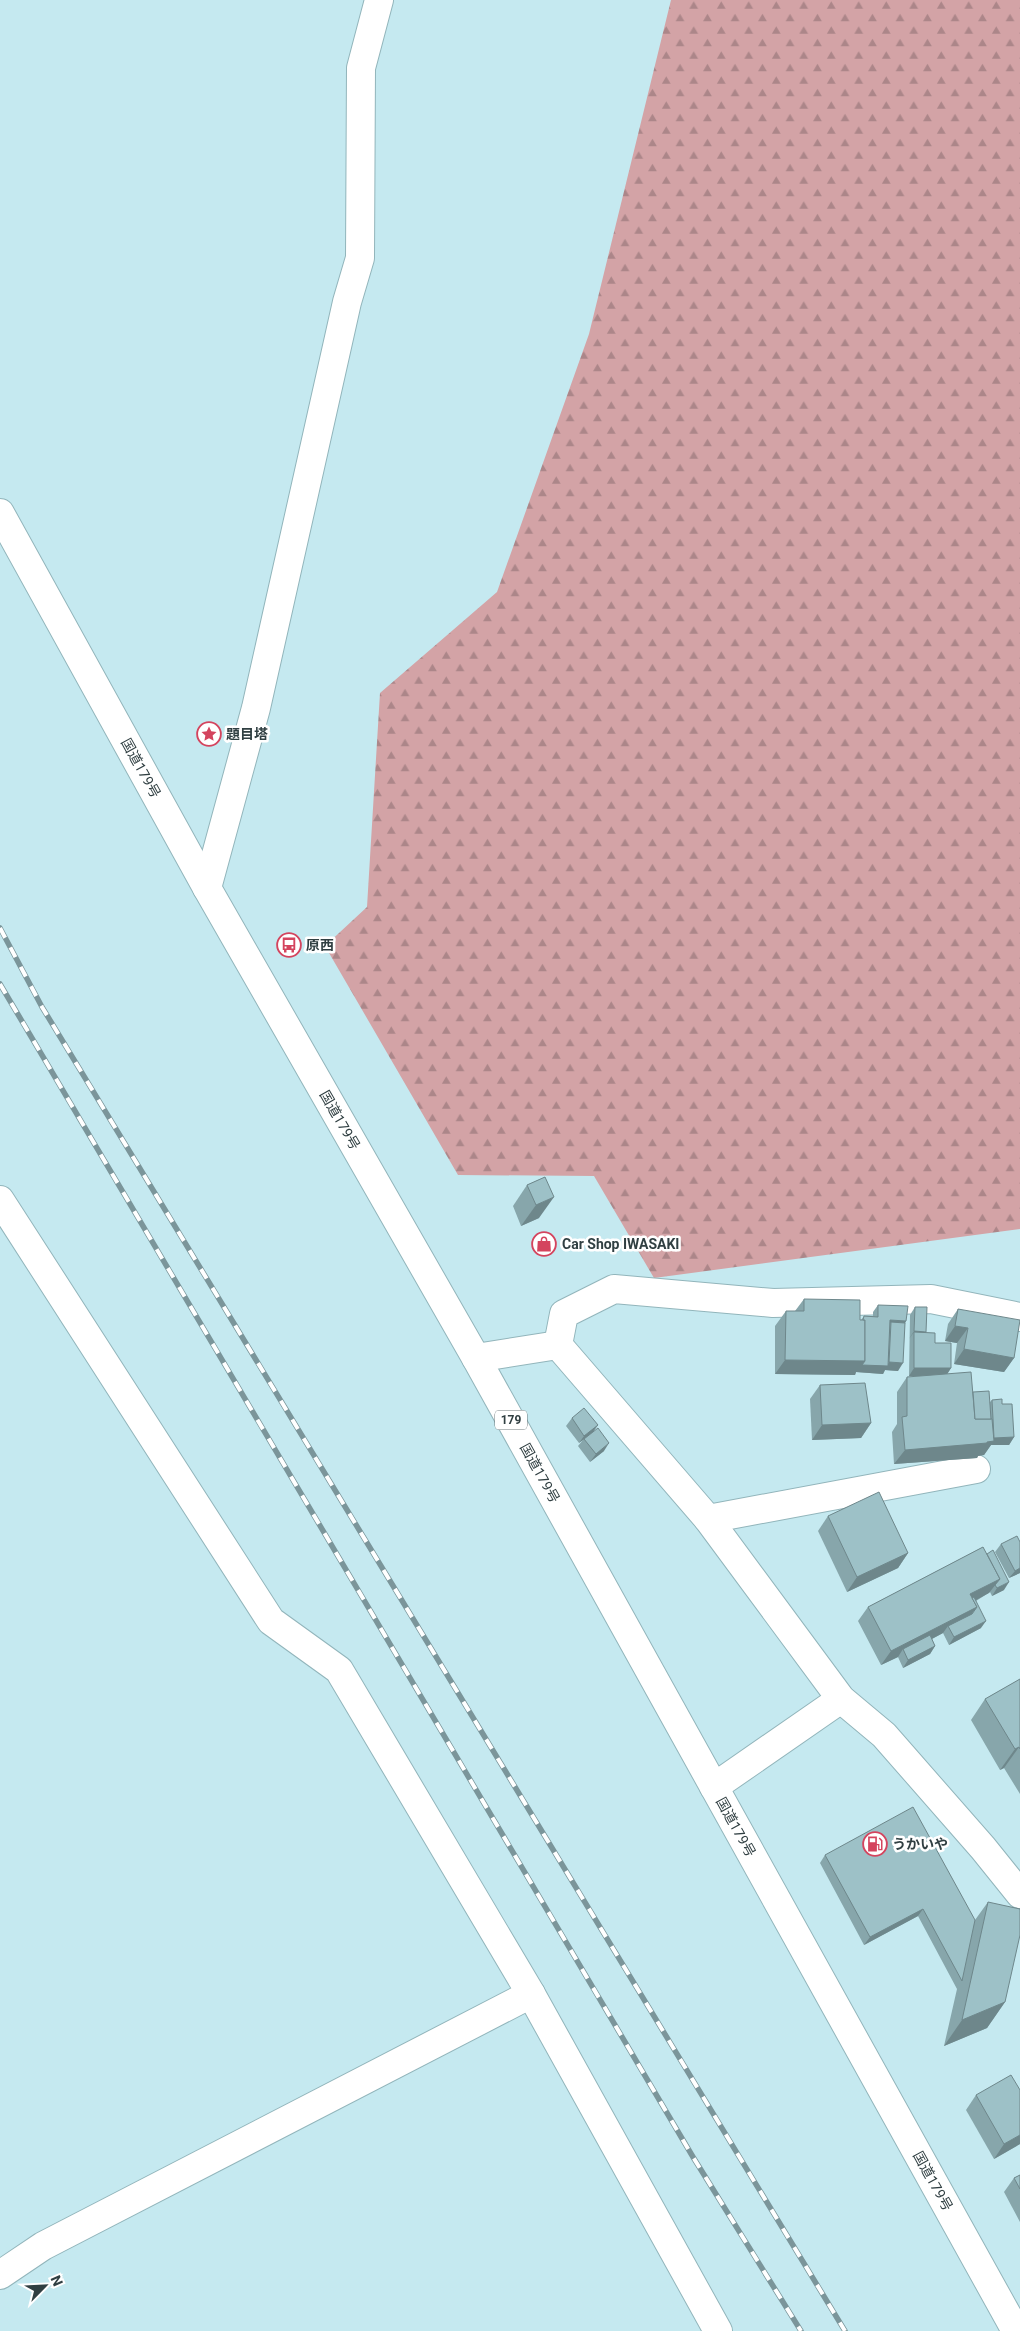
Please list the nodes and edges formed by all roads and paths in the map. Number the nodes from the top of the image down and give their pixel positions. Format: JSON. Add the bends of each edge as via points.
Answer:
{"nodes":[{"id":1,"x":379,"y":0,"type":"edge"},
{"id":2,"x":0,"y":512,"type":"edge"},
{"id":3,"x":208,"y":888,"type":"junction"},
{"id":4,"x":0,"y":1200,"type":"edge"},
{"id":5,"x":1020,"y":1317,"type":"edge"},
{"id":6,"x":558,"y":1345,"type":"junction"},
{"id":7,"x":476,"y":1358,"type":"junction"},
{"id":8,"x":976,"y":1469,"type":"dead end"},
{"id":9,"x":708,"y":1519,"type":"junction"},
{"id":10,"x":841,"y":1699,"type":"junction"},
{"id":11,"x":714,"y":1787,"type":"junction"},
{"id":12,"x":1020,"y":1894,"type":"edge"},
{"id":13,"x":531,"y":1994,"type":"junction"},
{"id":14,"x":0,"y":2275,"type":"edge"},
{"id":15,"x":718,"y":2331,"type":"edge"},
{"id":16,"x":1016,"y":2331,"type":"edge"}],
"edges":[{"from":1,"to":3,"type":"main road","via":[[360,68],[360,258],[346,302],[256,708]]},
{"from":2,"to":3,"type":"main road","name":"国道179号","number":"179"},
{"from":3,"to":7,"type":"main road","name":"国道179号","number":"179"},
{"from":4,"to":13,"type":"main road","via":[[272,1621],[339,1670]]},
{"from":5,"to":6,"type":"main road","via":[[931,1298],[773,1303],[614,1289],[564,1314]]},
{"from":6,"to":7,"type":"main road"},
{"from":6,"to":9,"type":"main road"},
{"from":7,"to":11,"type":"main road","name":"国道179号","number":"179"},
{"from":8,"to":9,"type":"main road"},
{"from":9,"to":10,"type":"main road"},
{"from":10,"to":11,"type":"main road"},
{"from":10,"to":12,"type":"main road","via":[[884,1735]]},
{"from":11,"to":16,"type":"main road","name":"国道179号","number":"179"},
{"from":13,"to":14,"type":"main road","via":[[43,2246]]},
{"from":13,"to":15,"type":"main road"}]}
